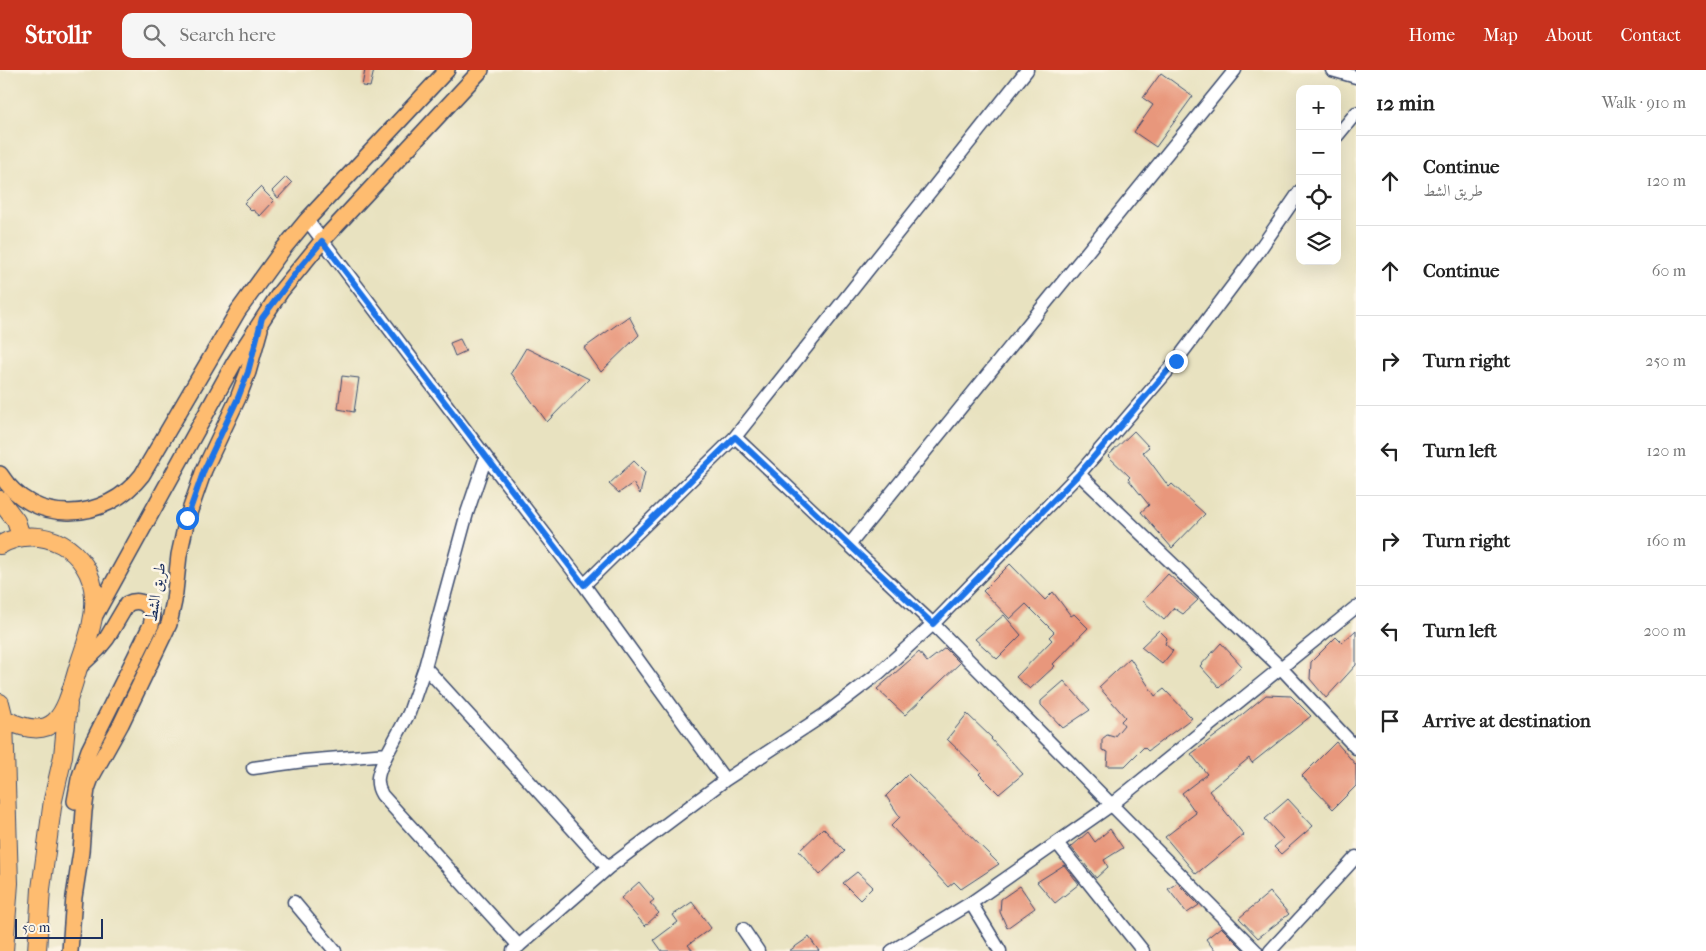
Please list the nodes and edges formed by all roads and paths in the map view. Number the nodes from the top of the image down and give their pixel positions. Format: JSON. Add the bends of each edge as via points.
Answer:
{"nodes":[{"id":1,"x":446,"y":70,"type":"edge"},
{"id":2,"x":481,"y":70,"type":"edge"},
{"id":3,"x":1026,"y":70,"type":"edge"},
{"id":4,"x":1235,"y":70,"type":"edge"},
{"id":5,"x":1332,"y":70,"type":"edge"},
{"id":6,"x":1356,"y":77,"type":"edge"},
{"id":7,"x":1356,"y":113,"type":"edge"},
{"id":8,"x":1341,"y":131,"type":"edge"},
{"id":9,"x":1296,"y":197,"type":"edge"},
{"id":10,"x":307,"y":220,"type":"junction"},
{"id":11,"x":322,"y":241,"type":"junction"},
{"id":12,"x":262,"y":318,"type":"junction"},
{"id":13,"x":735,"y":437,"type":"junction"},
{"id":14,"x":486,"y":458,"type":"junction"},
{"id":15,"x":0,"y":474,"type":"edge"},
{"id":16,"x":1079,"y":474,"type":"junction"},
{"id":17,"x":0,"y":500,"type":"edge"},
{"id":18,"x":21,"y":536,"type":"junction"},
{"id":19,"x":850,"y":544,"type":"junction"},
{"id":20,"x":0,"y":545,"type":"edge"},
{"id":21,"x":584,"y":585,"type":"junction"},
{"id":22,"x":1356,"y":607,"type":"edge"},
{"id":23,"x":92,"y":620,"type":"junction"},
{"id":24,"x":933,"y":624,"type":"junction"},
{"id":25,"x":78,"y":667,"type":"junction"},
{"id":26,"x":425,"y":667,"type":"junction"},
{"id":27,"x":1281,"y":668,"type":"junction"},
{"id":28,"x":68,"y":703,"type":"junction"},
{"id":29,"x":1,"y":714,"type":"edge"},
{"id":30,"x":1356,"y":748,"type":"edge"},
{"id":31,"x":387,"y":754,"type":"junction"},
{"id":32,"x":254,"y":768,"type":"dead end"},
{"id":33,"x":725,"y":780,"type":"junction"},
{"id":34,"x":3,"y":792,"type":"edge"},
{"id":35,"x":1111,"y":805,"type":"junction"},
{"id":36,"x":1057,"y":843,"type":"junction"},
{"id":37,"x":1356,"y":857,"type":"edge"},
{"id":38,"x":608,"y":868,"type":"junction"},
{"id":39,"x":74,"y":897,"type":"junction"},
{"id":40,"x":294,"y":902,"type":"dead end"},
{"id":41,"x":971,"y":903,"type":"junction"},
{"id":42,"x":743,"y":929,"type":"dead end"},
{"id":43,"x":516,"y":948,"type":"edge"},
{"id":44,"x":4,"y":951,"type":"edge"},
{"id":45,"x":36,"y":951,"type":"edge"},
{"id":46,"x":70,"y":951,"type":"edge"},
{"id":47,"x":335,"y":951,"type":"edge"},
{"id":48,"x":758,"y":951,"type":"edge"},
{"id":49,"x":892,"y":951,"type":"edge"},
{"id":50,"x":1000,"y":951,"type":"edge"},
{"id":51,"x":1143,"y":951,"type":"edge"},
{"id":52,"x":1256,"y":951,"type":"edge"},
{"id":53,"x":1270,"y":951,"type":"edge"}],
"edges":[{"from":1,"to":10,"type":"main road"},
{"from":2,"to":11,"type":"main road"},
{"from":3,"to":13,"type":"street"},
{"from":4,"to":19,"type":"street"},
{"from":5,"to":6,"type":"street"},
{"from":7,"to":8,"type":"street"},
{"from":9,"to":16,"type":"street","via":[[1176,361]]},
{"from":10,"to":11,"type":"street"},
{"from":10,"to":15,"type":"main road","via":[[238,311],[133,486],[93,509],[60,512],[30,502],[12,489]]},
{"from":11,"to":12,"type":"main road"},
{"from":11,"to":14,"type":"street"},
{"from":12,"to":23,"type":"main road"},
{"from":12,"to":39,"type":"main road","name":"طريق الشط","via":[[248,372],[204,470],[187,518],[169,624],[87,789]]},
{"from":13,"to":19,"type":"street"},
{"from":13,"to":21,"type":"street"},
{"from":14,"to":21,"type":"street"},
{"from":14,"to":26,"type":"street","via":[[467,513]]},
{"from":16,"to":24,"type":"street"},
{"from":16,"to":27,"type":"street"},
{"from":17,"to":18,"type":"highway","via":[[16,521]]},
{"from":18,"to":20,"type":"highway"},
{"from":18,"to":23,"type":"highway","via":[[38,535],[57,542],[76,555],[93,585]]},
{"from":19,"to":24,"type":"street"},
{"from":21,"to":33,"type":"street"},
{"from":22,"to":27,"type":"street"},
{"from":23,"to":25,"type":"highway"},
{"from":24,"to":33,"type":"street","via":[[879,673],[824,715]]},
{"from":24,"to":35,"type":"street"},
{"from":25,"to":28,"type":"highway"},
{"from":25,"to":39,"type":"main road","name":"طريق الشط","via":[[107,638],[127,604],[140,602],[148,606],[153,615],[152,625],[89,750],[79,779],[72,844]]},
{"from":26,"to":31,"type":"street","via":[[408,713]]},
{"from":26,"to":38,"type":"street"},
{"from":27,"to":30,"type":"street"},
{"from":27,"to":35,"type":"street"},
{"from":28,"to":29,"type":"highway","via":[[59,718],[44,727],[27,729]]},
{"from":28,"to":45,"type":"highway","via":[[63,756],[43,872]]},
{"from":29,"to":34,"type":"highway"},
{"from":31,"to":32,"type":"street"},
{"from":31,"to":43,"type":"street","via":[[377,778],[382,795]]},
{"from":33,"to":38,"type":"street"},
{"from":34,"to":44,"type":"highway","via":[[9,883]]},
{"from":35,"to":36,"type":"street"},
{"from":35,"to":52,"type":"street"},
{"from":36,"to":41,"type":"street"},
{"from":36,"to":51,"type":"street"},
{"from":37,"to":53,"type":"street"},
{"from":38,"to":43,"type":"street"},
{"from":39,"to":46,"type":"main road","name":"طريق الشط"},
{"from":40,"to":47,"type":"street"},
{"from":41,"to":49,"type":"street"},
{"from":41,"to":50,"type":"street"},
{"from":42,"to":48,"type":"street"}]}
